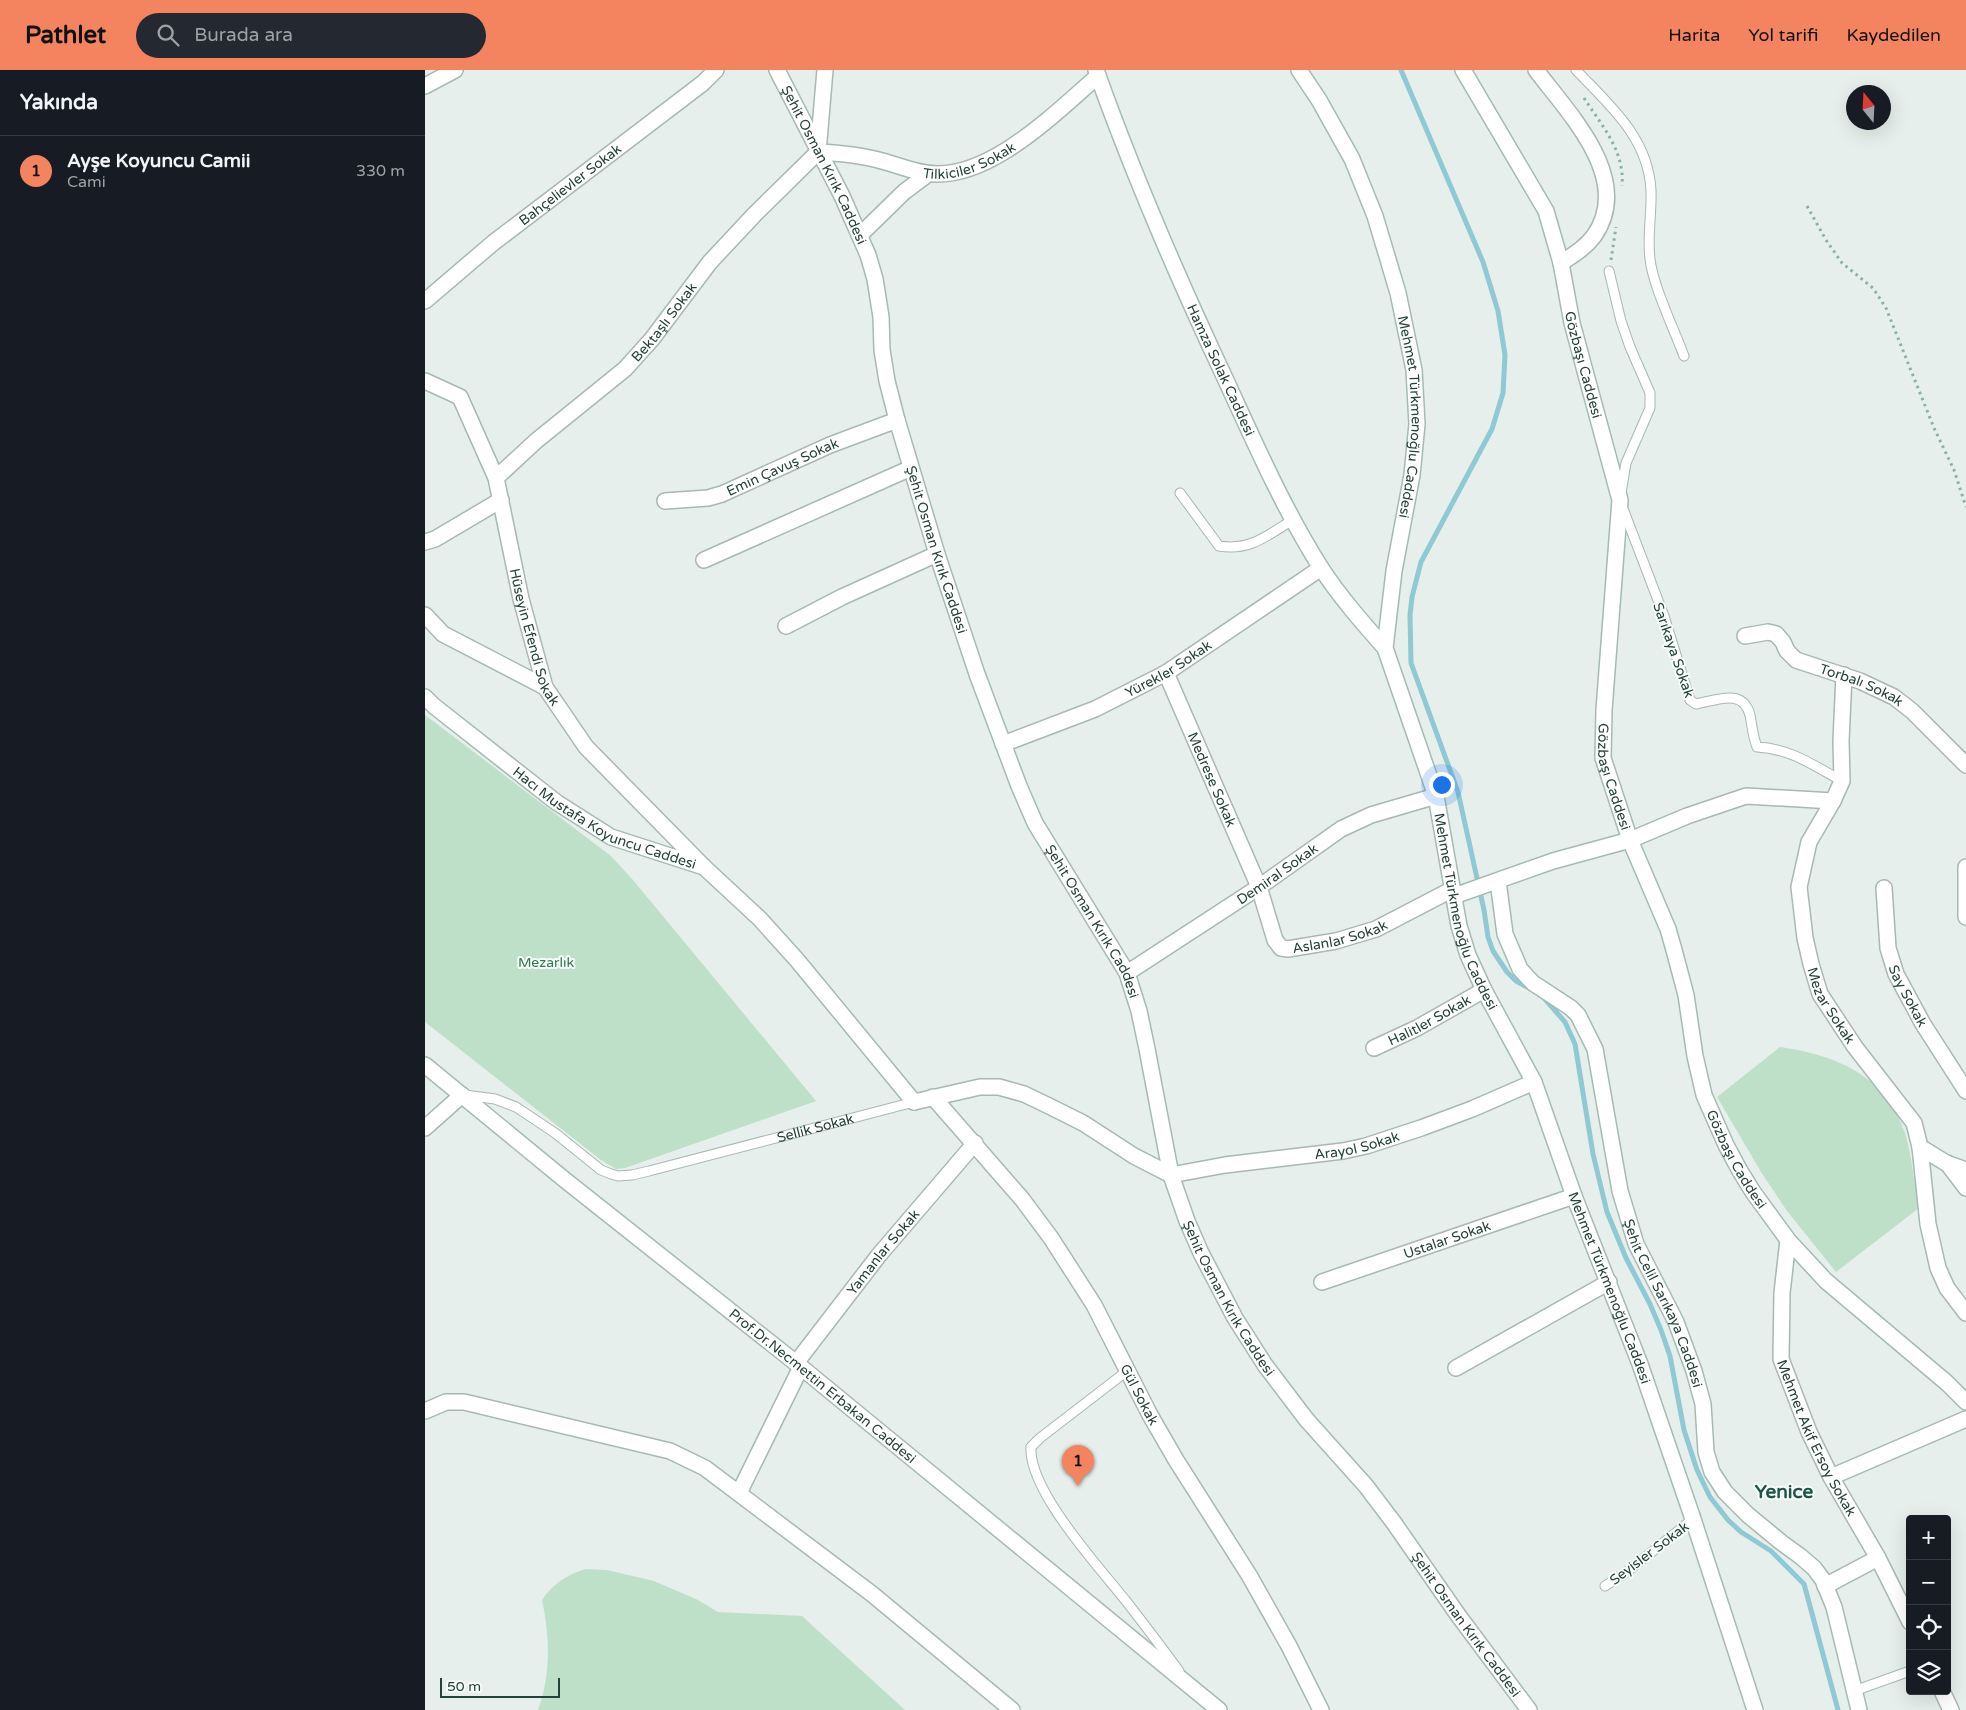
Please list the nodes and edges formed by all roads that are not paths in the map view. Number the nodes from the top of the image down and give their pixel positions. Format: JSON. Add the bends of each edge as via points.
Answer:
{"nodes":[{"id":1,"x":455,"y":70,"type":"edge"},
{"id":2,"x":716,"y":70,"type":"edge"},
{"id":3,"x":777,"y":70,"type":"edge"},
{"id":4,"x":825,"y":70,"type":"edge"},
{"id":5,"x":1299,"y":70,"type":"edge"},
{"id":6,"x":1463,"y":70,"type":"edge"},
{"id":7,"x":1536,"y":70,"type":"edge"},
{"id":8,"x":1576,"y":70,"type":"edge"},
{"id":9,"x":1097,"y":73,"type":"edge"},
{"id":10,"x":425,"y":86,"type":"edge"},
{"id":11,"x":818,"y":152,"type":"junction"},
{"id":12,"x":928,"y":174,"type":"junction"},
{"id":13,"x":861,"y":234,"type":"junction"},
{"id":14,"x":1561,"y":263,"type":"junction"},
{"id":15,"x":1609,"y":271,"type":"dead end"},
{"id":16,"x":425,"y":301,"type":"edge"},
{"id":17,"x":1684,"y":356,"type":"dead end"},
{"id":18,"x":425,"y":381,"type":"edge"},
{"id":19,"x":897,"y":420,"type":"junction"},
{"id":20,"x":911,"y":468,"type":"junction"},
{"id":21,"x":496,"y":478,"type":"junction"},
{"id":22,"x":1180,"y":493,"type":"dead end"},
{"id":23,"x":501,"y":500,"type":"junction"},
{"id":24,"x":665,"y":500,"type":"dead end"},
{"id":25,"x":1620,"y":500,"type":"junction"},
{"id":26,"x":1294,"y":519,"type":"junction"},
{"id":27,"x":425,"y":542,"type":"edge"},
{"id":28,"x":937,"y":554,"type":"junction"},
{"id":29,"x":704,"y":560,"type":"dead end"},
{"id":30,"x":1321,"y":568,"type":"junction"},
{"id":31,"x":425,"y":615,"type":"edge"},
{"id":32,"x":786,"y":626,"type":"dead end"},
{"id":33,"x":1745,"y":636,"type":"dead end"},
{"id":34,"x":1385,"y":648,"type":"junction"},
{"id":35,"x":1166,"y":673,"type":"junction"},
{"id":36,"x":1844,"y":675,"type":"junction"},
{"id":37,"x":545,"y":687,"type":"junction"},
{"id":38,"x":425,"y":697,"type":"edge"},
{"id":39,"x":1003,"y":744,"type":"junction"},
{"id":40,"x":1966,"y":765,"type":"edge"},
{"id":41,"x":1841,"y":781,"type":"junction"},
{"id":42,"x":1436,"y":796,"type":"junction"},
{"id":43,"x":1833,"y":801,"type":"junction"},
{"id":44,"x":1631,"y":840,"type":"junction"},
{"id":45,"x":704,"y":867,"type":"junction"},
{"id":46,"x":1966,"y":867,"type":"edge"},
{"id":47,"x":1494,"y":883,"type":"junction"},
{"id":48,"x":1259,"y":887,"type":"junction"},
{"id":49,"x":1884,"y":888,"type":"dead end"},
{"id":50,"x":1459,"y":892,"type":"junction"},
{"id":51,"x":1966,"y":917,"type":"edge"},
{"id":52,"x":1127,"y":973,"type":"junction"},
{"id":53,"x":1484,"y":990,"type":"junction"},
{"id":54,"x":1374,"y":1048,"type":"dead end"},
{"id":55,"x":425,"y":1065,"type":"edge"},
{"id":56,"x":1534,"y":1082,"type":"junction"},
{"id":57,"x":1966,"y":1091,"type":"edge"},
{"id":58,"x":462,"y":1095,"type":"junction"},
{"id":59,"x":933,"y":1097,"type":"junction"},
{"id":60,"x":914,"y":1102,"type":"junction"},
{"id":61,"x":425,"y":1128,"type":"edge"},
{"id":62,"x":975,"y":1143,"type":"junction"},
{"id":63,"x":1919,"y":1147,"type":"junction"},
{"id":64,"x":1947,"y":1163,"type":"junction"},
{"id":65,"x":1966,"y":1170,"type":"edge"},
{"id":66,"x":1171,"y":1175,"type":"junction"},
{"id":67,"x":1966,"y":1188,"type":"edge"},
{"id":68,"x":1574,"y":1196,"type":"junction"},
{"id":69,"x":1789,"y":1240,"type":"junction"},
{"id":70,"x":1322,"y":1282,"type":"dead end"},
{"id":71,"x":1609,"y":1282,"type":"junction"},
{"id":72,"x":1966,"y":1313,"type":"edge"},
{"id":73,"x":799,"y":1365,"type":"junction"},
{"id":74,"x":1456,"y":1368,"type":"dead end"},
{"id":75,"x":1127,"y":1371,"type":"junction"},
{"id":76,"x":1966,"y":1402,"type":"edge"},
{"id":77,"x":425,"y":1411,"type":"edge"},
{"id":78,"x":1966,"y":1419,"type":"edge"},
{"id":79,"x":1831,"y":1477,"type":"junction"},
{"id":80,"x":739,"y":1493,"type":"junction"},
{"id":81,"x":1693,"y":1519,"type":"junction"},
{"id":82,"x":1878,"y":1558,"type":"junction"},
{"id":83,"x":1605,"y":1586,"type":"dead end"},
{"id":84,"x":1825,"y":1586,"type":"junction"},
{"id":85,"x":1906,"y":1614,"type":"edge"},
{"id":86,"x":1906,"y":1672,"type":"edge"},
{"id":87,"x":1194,"y":1690,"type":"junction"},
{"id":88,"x":1854,"y":1691,"type":"junction"},
{"id":89,"x":1944,"y":1695,"type":"edge"},
{"id":90,"x":1012,"y":1710,"type":"edge"},
{"id":91,"x":1219,"y":1710,"type":"edge"},
{"id":92,"x":1321,"y":1710,"type":"edge"},
{"id":93,"x":1529,"y":1710,"type":"edge"},
{"id":94,"x":1755,"y":1710,"type":"edge"},
{"id":95,"x":1859,"y":1710,"type":"edge"},
{"id":96,"x":1951,"y":1710,"type":"edge"}],
"edges":[{"from":1,"to":10,"type":"street"},
{"from":2,"to":16,"type":"street","name":"Bahçelievler Sokak","via":[[493,243]]},
{"from":3,"to":11,"type":"street","name":"Şehit Osman Kırık Caddesi"},
{"from":4,"to":11,"type":"street"},
{"from":5,"to":34,"type":"street","name":"Mehmet Türkmenoğlu Caddesi","via":[[1352,159],[1375,216],[1398,293],[1414,370],[1417,424]]},
{"from":6,"to":14,"type":"street","name":"Gözbaşı Caddesi","via":[[1546,211]]},
{"from":7,"to":14,"type":"street","via":[[1594,151],[1606,184],[1606,204],[1594,236]]},
{"from":8,"to":17,"type":"lane","via":[[1617,111],[1643,157],[1651,191],[1650,260]]},
{"from":9,"to":12,"type":"street","name":"Tilkiciler Sokak","via":[[1025,137],[998,154],[960,172]]},
{"from":9,"to":26,"type":"street","name":"Hamza Solak Caddesi","via":[[1137,179],[1205,336]]},
{"from":11,"to":12,"type":"street","name":"Tilkiciler Sokak","via":[[859,155]]},
{"from":11,"to":13,"type":"street","name":"Şehit Osman Kırık Caddesi"},
{"from":11,"to":21,"type":"street","name":"Bektaşlı Sokak","via":[[711,262],[625,369],[549,429]]},
{"from":12,"to":13,"type":"street","via":[[904,192]]},
{"from":13,"to":19,"type":"street","name":"Şehit Osman Kırık Caddesi","via":[[875,279],[887,381]]},
{"from":14,"to":25,"type":"street","name":"Gözbaşı Caddesi","via":[[1572,323]]},
{"from":15,"to":25,"type":"lane","via":[[1621,321],[1650,393],[1650,408],[1626,463]]},
{"from":18,"to":21,"type":"street","name":"Hüseyin Efendi Sokak","via":[[460,397]]},
{"from":19,"to":20,"type":"street","name":"Şehit Osman Kırık Caddesi"},
{"from":19,"to":24,"type":"street","name":"Emin Çavuş Sokak","via":[[830,445],[722,494],[708,498]]},
{"from":20,"to":28,"type":"street","name":"Şehit Osman Kırık Caddesi"},
{"from":20,"to":29,"type":"street"},
{"from":21,"to":23,"type":"street","name":"Hüseyin Efendi Sokak"},
{"from":22,"to":26,"type":"lane","via":[[1219,546],[1249,546]]},
{"from":23,"to":27,"type":"street"},
{"from":23,"to":37,"type":"street","name":"Hüseyin Efendi Sokak","via":[[521,599]]},
{"from":25,"to":41,"type":"lane","name":"Sarıkaya Sokak","via":[[1664,616],[1691,700],[1697,704],[1741,699],[1757,746],[1790,753]]},
{"from":25,"to":44,"type":"street","name":"Gözbaşı Caddesi","via":[[1603,758]]},
{"from":26,"to":30,"type":"street","name":"Hamza Solak Caddesi"},
{"from":28,"to":32,"type":"street"},
{"from":28,"to":39,"type":"street","name":"Şehit Osman Kırık Caddesi"},
{"from":30,"to":34,"type":"street","name":"Hamza Solak Caddesi"},
{"from":30,"to":35,"type":"street","name":"Yürekler Sokak"},
{"from":31,"to":37,"type":"street","via":[[443,634]]},
{"from":33,"to":36,"type":"street","name":"Torbalı Sokak","via":[[1768,632],[1776,634],[1796,660]]},
{"from":34,"to":42,"type":"street","name":"Mehmet Türkmenoğlu Caddesi"},
{"from":35,"to":39,"type":"street","name":"Yürekler Sokak","via":[[1095,709]]},
{"from":35,"to":48,"type":"street","name":"Medrese Sokak"},
{"from":36,"to":40,"type":"street","name":"Torbalı Sokak","via":[[1894,697]]},
{"from":36,"to":41,"type":"street","name":"Mezar Sokak"},
{"from":37,"to":45,"type":"street","name":"Hüseyin Efendi Sokak","via":[[586,746]]},
{"from":38,"to":45,"type":"street","name":"Hacı Mustafa Koyuncu Caddesi","via":[[556,802],[611,837]]},
{"from":39,"to":52,"type":"street","name":"Şehit Osman Kırık Caddesi","via":[[1035,823]]},
{"from":41,"to":43,"type":"street","name":"Mezar Sokak"},
{"from":42,"to":48,"type":"street","name":"Demiral Sokak","via":[[1371,815],[1341,830]]},
{"from":42,"to":50,"type":"street","name":"Mehmet Türkmenoğlu Caddesi"},
{"from":43,"to":44,"type":"street","name":"Aslanlar Sokak","via":[[1746,796]]},
{"from":43,"to":63,"type":"street","name":"Mezar Sokak","via":[[1809,842],[1799,887],[1811,964],[1821,994],[1850,1039],[1914,1123]]},
{"from":44,"to":47,"type":"street","name":"Aslanlar Sokak","via":[[1553,861]]},
{"from":44,"to":69,"type":"street","name":"Gözbaşı Caddesi","via":[[1675,950],[1704,1095],[1740,1171]]},
{"from":45,"to":60,"type":"street","name":"Hacı Mustafa Koyuncu Caddesi","via":[[791,953]]},
{"from":46,"to":51,"type":"street"},
{"from":47,"to":50,"type":"street","name":"Aslanlar Sokak"},
{"from":47,"to":84,"type":"street","name":"Şehit Celil Sarıkaya Caddesi","via":[[1505,934],[1520,969],[1533,983],[1578,1015],[1595,1049],[1615,1172],[1624,1206],[1636,1244],[1676,1322],[1694,1371],[1703,1404],[1706,1452],[1712,1472],[1725,1492],[1748,1515],[1814,1568]]},
{"from":48,"to":50,"type":"street","name":"Aslanlar Sokak","via":[[1275,940],[1281,948],[1288,949],[1336,942],[1368,932]]},
{"from":48,"to":52,"type":"street","name":"Demiral Sokak"},
{"from":49,"to":57,"type":"street","name":"Say Sokak","via":[[1888,948],[1897,974],[1923,1024]]},
{"from":50,"to":53,"type":"street","name":"Mehmet Türkmenoğlu Caddesi","via":[[1459,926]]},
{"from":52,"to":66,"type":"street","name":"Şehit Osman Kırık Caddesi","via":[[1143,1030]]},
{"from":53,"to":54,"type":"street","name":"Halitler Sokak"},
{"from":53,"to":56,"type":"street","name":"Mehmet Türkmenoğlu Caddesi"},
{"from":55,"to":58,"type":"street","name":"Prof.Dr.Necmettin Erbakan Caddesi"},
{"from":56,"to":66,"type":"street","name":"Arayol Sokak","via":[[1421,1128],[1343,1152],[1225,1165]]},
{"from":56,"to":68,"type":"street","name":"Mehmet Türkmenoğlu Caddesi"},
{"from":58,"to":60,"type":"lane","name":"Sellik Sokak","via":[[495,1099],[516,1107],[601,1170],[618,1176],[649,1171]]},
{"from":58,"to":61,"type":"street"},
{"from":58,"to":73,"type":"street","name":"Prof.Dr.Necmettin Erbakan Caddesi"},
{"from":59,"to":60,"type":"street","name":"Sellik Sokak"},
{"from":59,"to":62,"type":"street","name":"Gül Sokak"},
{"from":59,"to":66,"type":"street","name":"Sellik Sokak","via":[[980,1087],[999,1087],[1024,1094],[1083,1123]]},
{"from":62,"to":73,"type":"street","name":"Yamanlar Sokak","via":[[879,1255]]},
{"from":62,"to":75,"type":"street","name":"Gül Sokak","via":[[1051,1238],[1094,1305]]},
{"from":63,"to":64,"type":"street"},
{"from":63,"to":72,"type":"street","name":"Mezar Sokak","via":[[1937,1268]]},
{"from":64,"to":65,"type":"street"},
{"from":64,"to":67,"type":"street"},
{"from":66,"to":93,"type":"street","name":"Şehit Osman Kırık Caddesi","via":[[1187,1221],[1216,1284],[1265,1365],[1306,1419],[1366,1486]]},
{"from":68,"to":70,"type":"street","name":"Ustalar Sokak"},
{"from":68,"to":71,"type":"street","name":"Mehmet Türkmenoğlu Caddesi"},
{"from":69,"to":76,"type":"street","name":"Gözbaşı Caddesi","via":[[1825,1281]]},
{"from":69,"to":79,"type":"street","name":"Mehmet Akif Ersoy Sokak","via":[[1782,1293],[1781,1360],[1809,1432]]},
{"from":71,"to":74,"type":"street"},
{"from":71,"to":81,"type":"street","name":"Mehmet Türkmenoğlu Caddesi"},
{"from":73,"to":80,"type":"street","name":"Yamanlar Sokak"},
{"from":73,"to":87,"type":"street","name":"Prof.Dr.Necmettin Erbakan Caddesi"},
{"from":75,"to":87,"type":"lane","via":[[1039,1438],[1031,1447],[1030,1457],[1041,1484],[1072,1535]]},
{"from":75,"to":92,"type":"street","name":"Gül Sokak","via":[[1176,1460],[1249,1576]]},
{"from":77,"to":80,"type":"street","via":[[446,1402],[464,1402],[670,1451],[705,1468]]},
{"from":78,"to":79,"type":"street"},
{"from":79,"to":82,"type":"street","name":"Mehmet Akif Ersoy Sokak"},
{"from":80,"to":90,"type":"street","via":[[872,1594]]},
{"from":81,"to":83,"type":"lane","name":"Seyisler Sokak"},
{"from":81,"to":94,"type":"street","name":"Mehmet Türkmenoğlu Caddesi"},
{"from":82,"to":84,"type":"street"},
{"from":82,"to":85,"type":"street","name":"Mehmet Akif Ersoy Sokak"},
{"from":84,"to":88,"type":"street","name":"Şehit Celil Sarıkaya Caddesi","via":[[1834,1607]]},
{"from":86,"to":88,"type":"lane"},
{"from":87,"to":91,"type":"street","name":"Prof.Dr.Necmettin Erbakan Caddesi"},
{"from":88,"to":95,"type":"street","name":"Şehit Celil Sarıkaya Caddesi"},
{"from":89,"to":96,"type":"street"}]}
